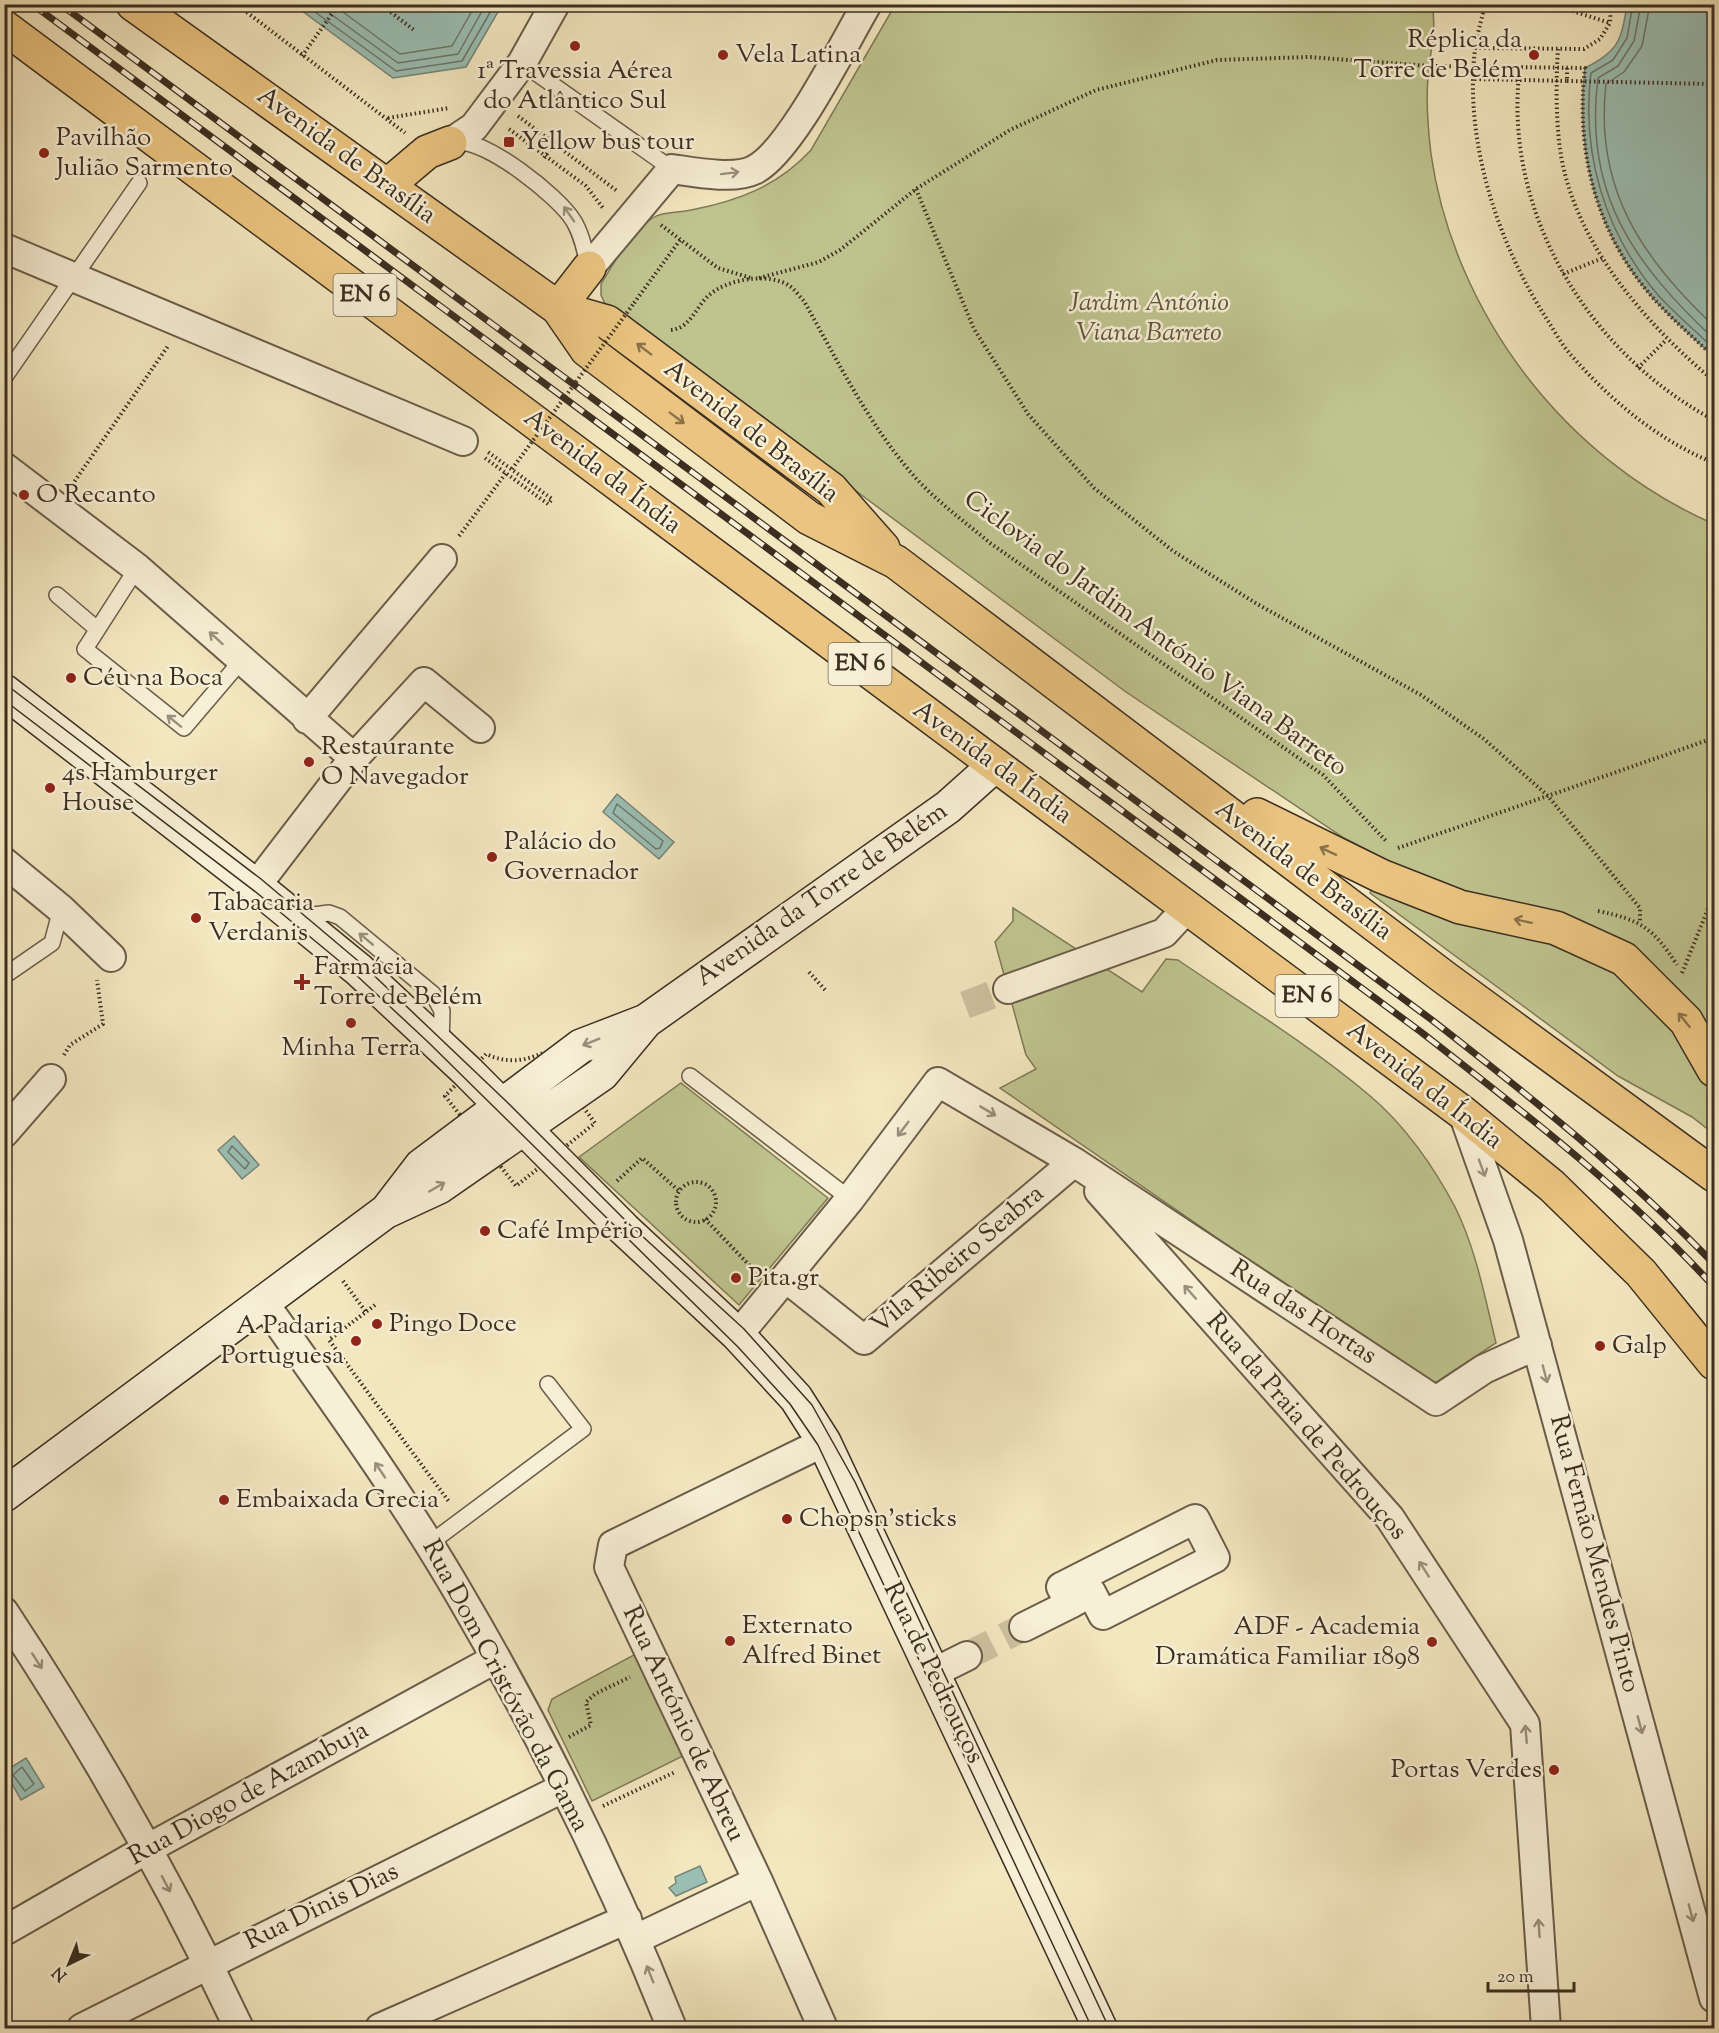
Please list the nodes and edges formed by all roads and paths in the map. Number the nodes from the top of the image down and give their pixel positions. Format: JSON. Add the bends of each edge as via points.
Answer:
{"nodes":[{"id":1,"x":133,"y":4,"type":"edge"},
{"id":2,"x":236,"y":4,"type":"edge"},
{"id":3,"x":339,"y":4,"type":"edge"},
{"id":4,"x":380,"y":4,"type":"edge"},
{"id":5,"x":555,"y":4,"type":"edge"},
{"id":6,"x":867,"y":4,"type":"edge"},
{"id":7,"x":1485,"y":4,"type":"edge"},
{"id":8,"x":1551,"y":4,"type":"edge"},
{"id":9,"x":1611,"y":4,"type":"edge"},
{"id":10,"x":1610,"y":23,"type":"junction"},
{"id":11,"x":4,"y":27,"type":"edge"},
{"id":12,"x":414,"y":30,"type":"dead end"},
{"id":13,"x":1475,"y":48,"type":"junction"},
{"id":14,"x":1558,"y":49,"type":"junction"},
{"id":15,"x":302,"y":56,"type":"junction"},
{"id":16,"x":522,"y":63,"type":"junction"},
{"id":17,"x":1474,"y":66,"type":"junction"},
{"id":18,"x":1520,"y":66,"type":"junction"},
{"id":19,"x":1557,"y":67,"type":"junction"},
{"id":20,"x":1567,"y":67,"type":"junction"},
{"id":21,"x":1475,"y":79,"type":"junction"},
{"id":22,"x":1519,"y":80,"type":"junction"},
{"id":23,"x":1557,"y":81,"type":"junction"},
{"id":24,"x":1567,"y":81,"type":"junction"},
{"id":25,"x":1714,"y":84,"type":"edge"},
{"id":26,"x":480,"y":106,"type":"junction"},
{"id":27,"x":450,"y":143,"type":"junction"},
{"id":28,"x":672,"y":169,"type":"junction"},
{"id":29,"x":140,"y":183,"type":"dead end"},
{"id":30,"x":388,"y":185,"type":"junction"},
{"id":31,"x":916,"y":189,"type":"junction"},
{"id":32,"x":640,"y":209,"type":"junction"},
{"id":33,"x":618,"y":235,"type":"junction"},
{"id":34,"x":680,"y":240,"type":"junction"},
{"id":35,"x":4,"y":248,"type":"edge"},
{"id":36,"x":1603,"y":258,"type":"junction"},
{"id":37,"x":589,"y":268,"type":"junction"},
{"id":38,"x":1563,"y":274,"type":"junction"},
{"id":39,"x":73,"y":276,"type":"junction"},
{"id":40,"x":753,"y":279,"type":"junction"},
{"id":41,"x":627,"y":303,"type":"dead end"},
{"id":42,"x":558,"y":308,"type":"junction"},
{"id":43,"x":636,"y":310,"type":"dead end"},
{"id":44,"x":184,"y":322,"type":"junction"},
{"id":45,"x":666,"y":330,"type":"dead end"},
{"id":46,"x":1666,"y":340,"type":"junction"},
{"id":47,"x":1714,"y":357,"type":"edge"},
{"id":48,"x":1638,"y":368,"type":"junction"},
{"id":49,"x":4,"y":378,"type":"edge"},
{"id":50,"x":1714,"y":381,"type":"edge"},
{"id":51,"x":1714,"y":420,"type":"edge"},
{"id":52,"x":472,"y":444,"type":"junction"},
{"id":53,"x":1714,"y":463,"type":"edge"},
{"id":54,"x":4,"y":467,"type":"edge"},
{"id":55,"x":512,"y":469,"type":"junction"},
{"id":56,"x":507,"y":473,"type":"junction"},
{"id":57,"x":58,"y":506,"type":"junction"},
{"id":58,"x":442,"y":558,"type":"joint"},
{"id":59,"x":137,"y":568,"type":"junction"},
{"id":60,"x":57,"y":595,"type":"dead end"},
{"id":61,"x":97,"y":629,"type":"junction"},
{"id":62,"x":241,"y":661,"type":"junction"},
{"id":63,"x":4,"y":692,"type":"edge"},
{"id":64,"x":307,"y":719,"type":"junction"},
{"id":65,"x":480,"y":728,"type":"dead end"},
{"id":66,"x":1714,"y":738,"type":"edge"},
{"id":67,"x":354,"y":758,"type":"junction"},
{"id":68,"x":1156,"y":760,"type":"junction"},
{"id":69,"x":995,"y":765,"type":"junction"},
{"id":70,"x":1548,"y":796,"type":"junction"},
{"id":71,"x":1398,"y":848,"type":"junction"},
{"id":72,"x":1406,"y":853,"type":"dead end"},
{"id":73,"x":4,"y":862,"type":"edge"},
{"id":74,"x":256,"y":886,"type":"junction"},
{"id":75,"x":1714,"y":894,"type":"edge"},
{"id":76,"x":1187,"y":908,"type":"junction"},
{"id":77,"x":61,"y":909,"type":"junction"},
{"id":78,"x":1591,"y":909,"type":"dead end"},
{"id":79,"x":1640,"y":922,"type":"junction"},
{"id":80,"x":111,"y":957,"type":"joint"},
{"id":81,"x":809,"y":972,"type":"dead end"},
{"id":82,"x":1682,"y":973,"type":"junction"},
{"id":83,"x":4,"y":976,"type":"edge"},
{"id":84,"x":1689,"y":983,"type":"dead end"},
{"id":85,"x":1008,"y":989,"type":"tunnel mouth"},
{"id":86,"x":827,"y":992,"type":"dead end"},
{"id":87,"x":70,"y":1045,"type":"dead end"},
{"id":88,"x":1714,"y":1070,"type":"edge"},
{"id":89,"x":690,"y":1076,"type":"dead end"},
{"id":90,"x":51,"y":1079,"type":"dead end"},
{"id":91,"x":1463,"y":1113,"type":"junction"},
{"id":92,"x":512,"y":1117,"type":"junction"},
{"id":93,"x":4,"y":1133,"type":"edge"},
{"id":94,"x":1074,"y":1162,"type":"junction"},
{"id":95,"x":1714,"y":1175,"type":"edge"},
{"id":96,"x":679,"y":1191,"type":"junction"},
{"id":97,"x":850,"y":1199,"type":"junction"},
{"id":98,"x":595,"y":1200,"type":"junction"},
{"id":99,"x":705,"y":1219,"type":"junction"},
{"id":100,"x":326,"y":1257,"type":"junction"},
{"id":101,"x":773,"y":1277,"type":"junction"},
{"id":102,"x":264,"y":1303,"type":"junction"},
{"id":103,"x":375,"y":1305,"type":"dead end"},
{"id":104,"x":366,"y":1312,"type":"junction"},
{"id":105,"x":738,"y":1335,"type":"junction"},
{"id":106,"x":1537,"y":1345,"type":"junction"},
{"id":107,"x":1714,"y":1363,"type":"edge"},
{"id":108,"x":548,"y":1384,"type":"dead end"},
{"id":109,"x":824,"y":1442,"type":"junction"},
{"id":110,"x":439,"y":1488,"type":"dead end"},
{"id":111,"x":4,"y":1495,"type":"edge"},
{"id":112,"x":429,"y":1544,"type":"junction"},
{"id":113,"x":1070,"y":1604,"type":"junction"},
{"id":114,"x":4,"y":1612,"type":"edge"},
{"id":115,"x":1024,"y":1626,"type":"tunnel mouth"},
{"id":116,"x":967,"y":1656,"type":"tunnel mouth"},
{"id":117,"x":495,"y":1659,"type":"junction"},
{"id":118,"x":933,"y":1673,"type":"junction"},
{"id":119,"x":661,"y":1675,"type":"junction"},
{"id":120,"x":545,"y":1750,"type":"junction"},
{"id":121,"x":700,"y":1760,"type":"junction"},
{"id":122,"x":563,"y":1788,"type":"junction"},
{"id":123,"x":578,"y":1819,"type":"junction"},
{"id":124,"x":147,"y":1849,"type":"junction"},
{"id":125,"x":758,"y":1881,"type":"junction"},
{"id":126,"x":631,"y":1929,"type":"junction"},
{"id":127,"x":4,"y":1931,"type":"edge"},
{"id":128,"x":208,"y":1963,"type":"junction"},
{"id":129,"x":1714,"y":1998,"type":"edge"},
{"id":130,"x":82,"y":2028,"type":"edge"},
{"id":131,"x":239,"y":2028,"type":"edge"},
{"id":132,"x":380,"y":2028,"type":"edge"},
{"id":133,"x":672,"y":2028,"type":"edge"},
{"id":134,"x":823,"y":2028,"type":"edge"},
{"id":135,"x":1100,"y":2028,"type":"edge"},
{"id":136,"x":1546,"y":2028,"type":"edge"}],
"edges":[{"from":1,"to":30,"type":"main road","name":"Avenida de Brasília"},
{"from":2,"to":15,"type":"path"},
{"from":3,"to":15,"type":"path"},
{"from":4,"to":12,"type":"path"},
{"from":5,"to":16,"type":"street"},
{"from":28,"to":6,"type":"street","one_way":true,"via":[[714,175],[753,170],[787,140]]},
{"from":7,"to":13,"type":"path"},
{"from":8,"to":10,"type":"path"},
{"from":9,"to":10,"type":"path"},
{"from":10,"to":14,"type":"path","via":[[1600,39],[1584,50]]},
{"from":11,"to":69,"type":"main road","name":"Avenida da Índia","number":"EN 6"},
{"from":13,"to":14,"type":"path"},
{"from":13,"to":17,"type":"path"},
{"from":14,"to":19,"type":"path"},
{"from":15,"to":26,"type":"path","via":[[388,118]]},
{"from":16,"to":26,"type":"street"},
{"from":16,"to":28,"type":"lane"},
{"from":17,"to":18,"type":"path"},
{"from":17,"to":21,"type":"path"},
{"from":17,"to":31,"type":"path","via":[[1309,57],[1217,60],[1096,90],[1010,130]]},
{"from":18,"to":19,"type":"path"},
{"from":18,"to":22,"type":"path"},
{"from":19,"to":20,"type":"path"},
{"from":19,"to":23,"type":"path"},
{"from":20,"to":24,"type":"path"},
{"from":20,"to":47,"type":"path","via":[[1585,68],[1584,147],[1593,190],[1609,232],[1629,267],[1655,300]]},
{"from":21,"to":22,"type":"path"},
{"from":21,"to":53,"type":"path","via":[[1475,113],[1483,168],[1501,227],[1530,294],[1569,353],[1619,405],[1679,448]]},
{"from":22,"to":23,"type":"path"},
{"from":22,"to":38,"type":"path","via":[[1525,170],[1544,231]]},
{"from":23,"to":24,"type":"path"},
{"from":23,"to":36,"type":"path","via":[[1559,142],[1574,200]]},
{"from":24,"to":25,"type":"path","bridge":true},
{"from":26,"to":27,"type":"street","via":[[474,127]]},
{"from":26,"to":32,"type":"path"},
{"from":26,"to":33,"type":"path","via":[[586,186]]},
{"from":27,"to":30,"type":"main road","via":[[427,152]]},
{"from":37,"to":27,"type":"lane","one_way":true,"via":[[574,222],[562,204],[491,150],[477,143]]},
{"from":28,"to":32,"type":"street"},
{"from":29,"to":39,"type":"lane"},
{"from":30,"to":42,"type":"main road","name":"Avenida de Brasília"},
{"from":31,"to":40,"type":"path","via":[[840,250],[819,262]]},
{"from":31,"to":70,"type":"path","via":[[974,329],[1028,414],[1094,488],[1182,557],[1257,604],[1421,695],[1484,739]]},
{"from":32,"to":33,"type":"street"},
{"from":32,"to":34,"type":"path"},
{"from":33,"to":37,"type":"street"},
{"from":34,"to":40,"type":"path","via":[[718,268]]},
{"from":34,"to":55,"type":"path","bridge":true},
{"from":35,"to":39,"type":"street"},
{"from":36,"to":38,"type":"path"},
{"from":36,"to":46,"type":"path"},
{"from":37,"to":42,"type":"main road"},
{"from":38,"to":48,"type":"path","via":[[1595,322]]},
{"from":39,"to":44,"type":"street"},
{"from":39,"to":49,"type":"lane"},
{"from":40,"to":45,"type":"path","name":"Ciclovia do Jardim António Viana Barreto","via":[[726,285],[709,295],[683,327]]},
{"from":40,"to":71,"type":"path","name":"Ciclovia do Jardim António Viana Barreto","via":[[790,286],[804,301],[889,445],[941,502],[990,543],[1323,775],[1370,827]]},
{"from":41,"to":43,"type":"path"},
{"from":42,"to":68,"type":"main road","name":"Avenida de Brasília","via":[[587,350],[809,518],[896,562]]},
{"from":44,"to":52,"type":"street"},
{"from":44,"to":57,"type":"path"},
{"from":46,"to":48,"type":"path"},
{"from":46,"to":50,"type":"path"},
{"from":48,"to":51,"type":"path","via":[[1669,393]]},
{"from":52,"to":55,"type":"path"},
{"from":52,"to":56,"type":"path"},
{"from":54,"to":57,"type":"street"},
{"from":55,"to":56,"type":"path","via":[[552,499],[548,504]]},
{"from":56,"to":58,"type":"path"},
{"from":57,"to":59,"type":"street"},
{"from":58,"to":64,"type":"street"},
{"from":59,"to":61,"type":"lane"},
{"from":62,"to":59,"type":"street","one_way":true},
{"from":60,"to":61,"type":"lane"},
{"from":62,"to":61,"type":"lane","one_way":true,"via":[[184,728],[85,649]]},
{"from":62,"to":64,"type":"street"},
{"from":63,"to":74,"type":"street","name":"Rua de Pedrouços"},
{"from":64,"to":67,"type":"street"},
{"from":65,"to":67,"type":"street","via":[[424,682]]},
{"from":66,"to":70,"type":"path"},
{"from":67,"to":74,"type":"street"},
{"from":88,"to":68,"type":"main road","one_way":true,"via":[[1686,1021],[1623,959],[1556,928],[1461,907],[1381,876],[1295,836]]},
{"from":68,"to":95,"type":"main road","name":"Avenida de Brasília"},
{"from":69,"to":76,"type":"main road","name":"Avenida da Índia","number":"EN 6"},
{"from":69,"to":92,"type":"street","name":"Avenida da Torre de Belém","via":[[948,807],[646,1021],[581,1046]]},
{"from":70,"to":71,"type":"path"},
{"from":70,"to":79,"type":"path","via":[[1640,908]]},
{"from":71,"to":72,"type":"path","name":"Ciclovia do Jardim António Viana Barreto"},
{"from":73,"to":77,"type":"street"},
{"from":74,"to":92,"type":"street","name":"Rua de Pedrouços","via":[[359,970]]},
{"from":75,"to":82,"type":"path"},
{"from":76,"to":85,"type":"street","via":[[1164,933]]},
{"from":76,"to":91,"type":"main road","name":"Avenida da Índia","number":"EN 6"},
{"from":77,"to":80,"type":"street"},
{"from":77,"to":83,"type":"lane","via":[[52,943]]},
{"from":78,"to":79,"type":"path"},
{"from":79,"to":82,"type":"path","via":[[1665,946]]},
{"from":80,"to":87,"type":"path","via":[[97,976],[103,1024]]},
{"from":81,"to":86,"type":"path"},
{"from":82,"to":84,"type":"path"},
{"from":89,"to":97,"type":"lane"},
{"from":90,"to":93,"type":"street"},
{"from":91,"to":106,"type":"street","name":"Rua Fernão Mendes Pinto","one_way":true,"via":[[1509,1240]]},
{"from":91,"to":107,"type":"main road","name":"Avenida da Índia","number":"EN 6","via":[[1552,1186],[1625,1257]]},
{"from":92,"to":98,"type":"street","name":"Rua de Pedrouços"},
{"from":92,"to":100,"type":"street","name":"Avenida da Torre de Belém","via":[[421,1166],[385,1212]]},
{"from":94,"to":97,"type":"street","via":[[938,1082]]},
{"from":94,"to":101,"type":"street","name":"Vila Ribeiro Seabra","via":[[864,1340]]},
{"from":94,"to":106,"type":"street","name":"Rua das Hortas","via":[[1436,1401],[1484,1369]]},
{"from":136,"to":94,"type":"street","name":"Rua da Praia de Pedrouços","one_way":true,"via":[[1526,1724],[1390,1518]]},
{"from":96,"to":98,"type":"path","via":[[642,1158]]},
{"from":96,"to":99,"type":"path","via":[[676,1202],[683,1217]]},
{"from":96,"to":99,"type":"path","via":[[694,1182],[711,1188],[715,1205]]},
{"from":97,"to":101,"type":"street"},
{"from":98,"to":105,"type":"street","name":"Rua de Pedrouços"},
{"from":99,"to":101,"type":"path"},
{"from":100,"to":102,"type":"street","name":"Avenida da Torre de Belém"},
{"from":100,"to":104,"type":"path"},
{"from":101,"to":105,"type":"street"},
{"from":102,"to":111,"type":"street","name":"Avenida da Torre de Belém"},
{"from":112,"to":102,"type":"street","name":"Rua Dom Cristóvão da Gama","one_way":true},
{"from":103,"to":104,"type":"path"},
{"from":104,"to":110,"type":"path","via":[[329,1340]]},
{"from":105,"to":109,"type":"street","name":"Rua de Pedrouços","via":[[796,1398]]},
{"from":106,"to":129,"type":"street","name":"Rua Fernão Mendes Pinto","one_way":true},
{"from":108,"to":112,"type":"lane","via":[[583,1429]]},
{"from":109,"to":118,"type":"street","name":"Rua de Pedrouços"},
{"from":109,"to":119,"type":"street","name":"Rua António de Abreu","via":[[613,1545],[609,1567]]},
{"from":112,"to":117,"type":"street","name":"Rua Dom Cristóvão da Gama"},
{"from":113,"to":113,"type":"street","via":[[1061,1587],[1196,1520],[1215,1558],[1103,1615],[1091,1592]]},
{"from":113,"to":115,"type":"street"},
{"from":114,"to":124,"type":"street","one_way":true,"via":[[64,1702]]},
{"from":116,"to":118,"type":"street"},
{"from":117,"to":120,"type":"street","name":"Rua Dom Cristóvão da Gama"},
{"from":117,"to":124,"type":"street","name":"Rua Diogo de Azambuja"},
{"from":118,"to":135,"type":"street","name":"Rua de Pedrouços"},
{"from":119,"to":120,"type":"path","via":[[642,1680],[631,1677],[595,1694],[586,1702],[591,1725]]},
{"from":119,"to":121,"type":"street","name":"Rua António de Abreu"},
{"from":120,"to":122,"type":"street","name":"Rua Dom Cristóvão da Gama"},
{"from":121,"to":123,"type":"path"},
{"from":121,"to":125,"type":"street","name":"Rua António de Abreu"},
{"from":122,"to":123,"type":"street","name":"Rua Dom Cristóvão da Gama"},
{"from":122,"to":128,"type":"street","name":"Rua Dinis Dias"},
{"from":123,"to":126,"type":"street","name":"Rua Dom Cristóvão da Gama"},
{"from":124,"to":127,"type":"street","name":"Rua Diogo de Azambuja"},
{"from":124,"to":128,"type":"street","one_way":true},
{"from":125,"to":126,"type":"street"},
{"from":125,"to":134,"type":"street","name":"Rua António de Abreu"},
{"from":126,"to":132,"type":"street"},
{"from":133,"to":126,"type":"street","name":"Rua Dom Cristóvão da Gama","one_way":true},
{"from":128,"to":130,"type":"street","name":"Rua Dinis Dias"},
{"from":128,"to":131,"type":"street"}]}
